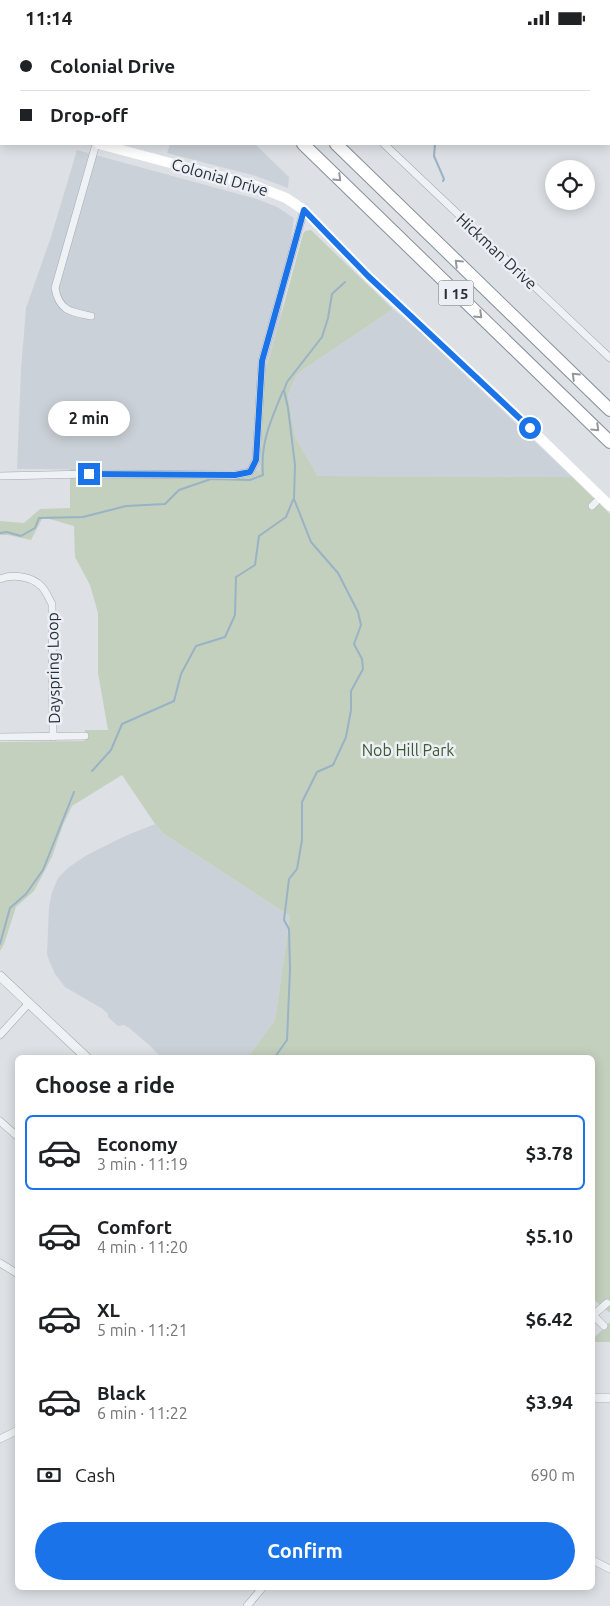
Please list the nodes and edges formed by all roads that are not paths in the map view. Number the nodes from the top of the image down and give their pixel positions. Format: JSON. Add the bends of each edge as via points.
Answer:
{"nodes":[{"id":1,"x":97,"y":145,"type":"edge"},
{"id":2,"x":101,"y":145,"type":"edge"},
{"id":3,"x":304,"y":145,"type":"edge"},
{"id":4,"x":337,"y":145,"type":"edge"},
{"id":5,"x":385,"y":145,"type":"edge"},
{"id":6,"x":304,"y":210,"type":"junction"},
{"id":7,"x":91,"y":316,"type":"dead end"},
{"id":8,"x":610,"y":358,"type":"edge"},
{"id":9,"x":610,"y":410,"type":"edge"},
{"id":10,"x":610,"y":442,"type":"edge"},
{"id":11,"x":0,"y":475,"type":"edge"},
{"id":12,"x":601,"y":497,"type":"junction"},
{"id":13,"x":592,"y":505,"type":"dead end"},
{"id":14,"x":610,"y":506,"type":"edge"},
{"id":15,"x":0,"y":579,"type":"edge"},
{"id":16,"x":85,"y":736,"type":"dead end"},
{"id":17,"x":0,"y":737,"type":"edge"},
{"id":18,"x":54,"y":737,"type":"junction"},
{"id":19,"x":0,"y":976,"type":"edge"},
{"id":20,"x":29,"y":1003,"type":"junction"},
{"id":21,"x":0,"y":1035,"type":"edge"},
{"id":22,"x":84,"y":1055,"type":"edge"},
{"id":23,"x":0,"y":1121,"type":"edge"},
{"id":24,"x":15,"y":1134,"type":"edge"},
{"id":25,"x":0,"y":1263,"type":"edge"},
{"id":26,"x":15,"y":1272,"type":"edge"},
{"id":27,"x":607,"y":1303,"type":"dead end"},
{"id":28,"x":595,"y":1314,"type":"edge"},
{"id":29,"x":595,"y":1318,"type":"edge"},
{"id":30,"x":604,"y":1326,"type":"dead end"},
{"id":31,"x":595,"y":1398,"type":"edge"},
{"id":32,"x":610,"y":1398,"type":"edge"},
{"id":33,"x":15,"y":1432,"type":"edge"},
{"id":34,"x":0,"y":1439,"type":"edge"},
{"id":35,"x":595,"y":1562,"type":"edge"},
{"id":36,"x":610,"y":1569,"type":"edge"},
{"id":37,"x":260,"y":1590,"type":"edge"},
{"id":38,"x":247,"y":1606,"type":"edge"}],
"edges":[{"from":1,"to":7,"type":"street","via":[[55,288],[62,307]]},
{"from":2,"to":6,"type":"main road","name":"Colonial Drive","via":[[253,185],[286,198]]},
{"from":3,"to":10,"type":"highway","number":"I 15","one_way":true},
{"from":9,"to":4,"type":"highway","number":"I 15","one_way":true},
{"from":5,"to":8,"type":"street","name":"Hickman Drive"},
{"from":6,"to":11,"type":"street","via":[[262,361],[256,460],[250,472],[235,475]]},
{"from":6,"to":12,"type":"main road","name":"Colonial Drive","via":[[368,276]]},
{"from":12,"to":13,"type":"street"},
{"from":12,"to":14,"type":"main road","name":"Colonial Drive"},
{"from":15,"to":18,"type":"street","name":"Dayspring Loop","via":[[8,575],[31,579],[42,587],[52,604]]},
{"from":16,"to":18,"type":"street"},
{"from":17,"to":18,"type":"street"},
{"from":19,"to":20,"type":"street"},
{"from":20,"to":21,"type":"street"},
{"from":20,"to":22,"type":"street"},
{"from":23,"to":24,"type":"street"},
{"from":25,"to":26,"type":"street"},
{"from":27,"to":28,"type":"street"},
{"from":29,"to":30,"type":"street"},
{"from":31,"to":32,"type":"street"},
{"from":33,"to":34,"type":"street"},
{"from":35,"to":36,"type":"street"},
{"from":37,"to":38,"type":"street"}]}
